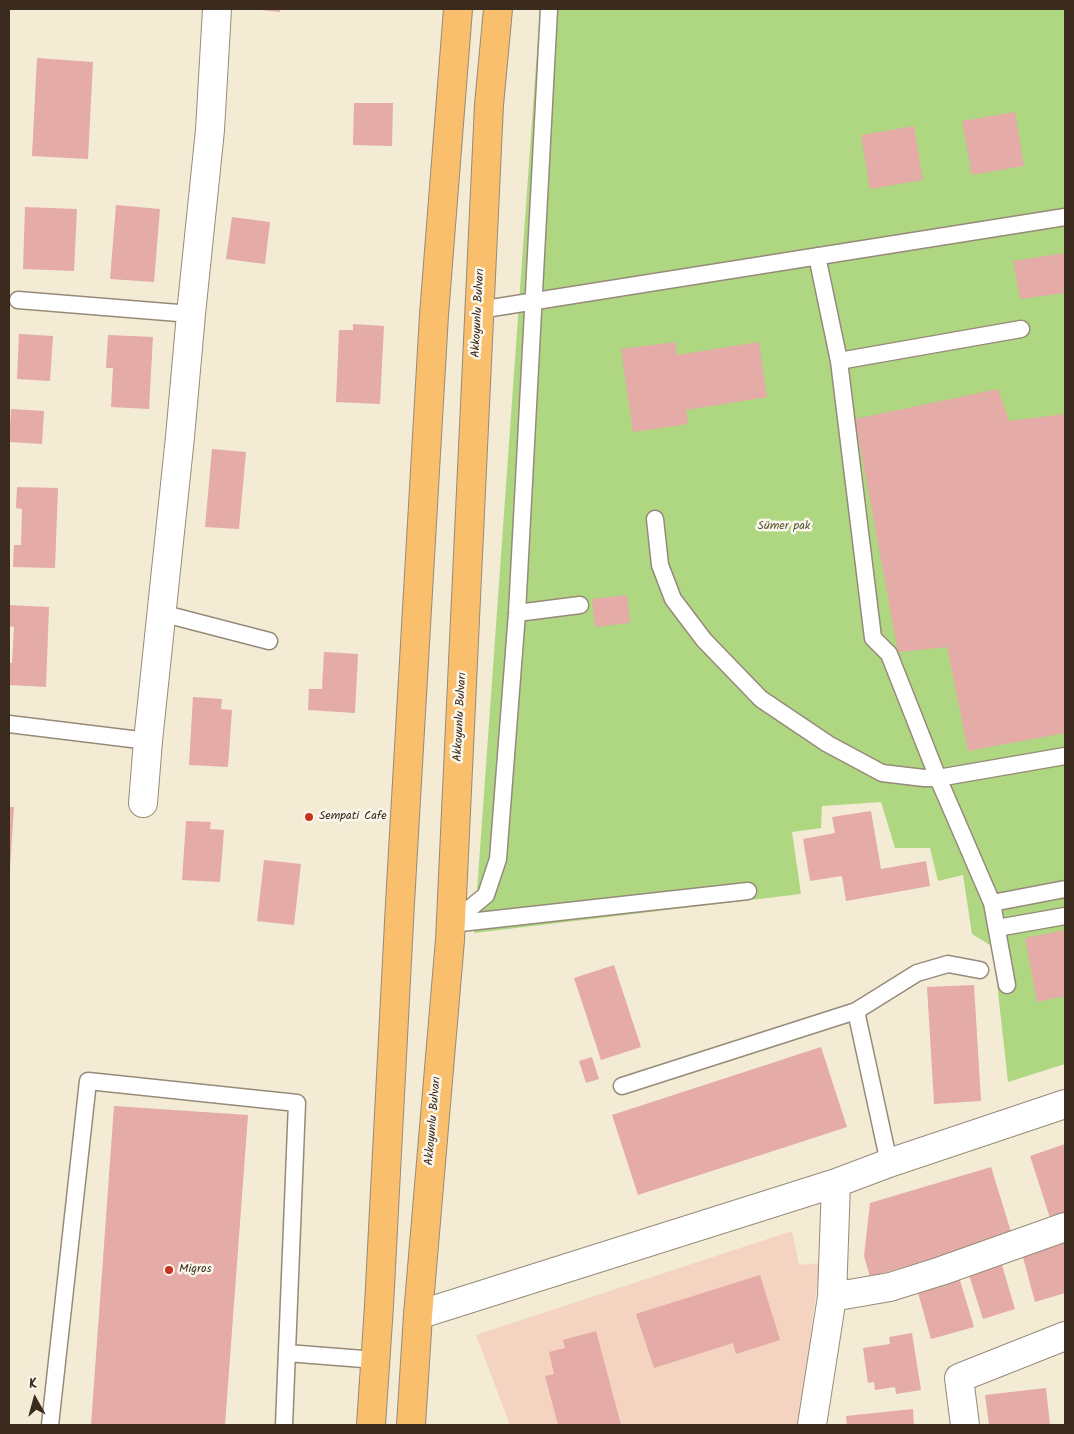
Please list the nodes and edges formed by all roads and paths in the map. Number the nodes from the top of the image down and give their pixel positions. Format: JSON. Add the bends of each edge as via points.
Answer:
{"nodes":[{"id":1,"x":217,"y":9,"type":"edge"},
{"id":2,"x":458,"y":9,"type":"edge"},
{"id":3,"x":498,"y":9,"type":"edge"},
{"id":4,"x":549,"y":9,"type":"edge"},
{"id":5,"x":1065,"y":217,"type":"edge"},
{"id":6,"x":817,"y":256,"type":"junction"},
{"id":7,"x":18,"y":300,"type":"dead end"},
{"id":8,"x":534,"y":301,"type":"junction"},
{"id":9,"x":479,"y":310,"type":"junction"},
{"id":10,"x":190,"y":314,"type":"junction"},
{"id":11,"x":1021,"y":329,"type":"dead end"},
{"id":12,"x":839,"y":361,"type":"junction"},
{"id":13,"x":655,"y":519,"type":"dead end"},
{"id":14,"x":580,"y":605,"type":"dead end"},
{"id":15,"x":161,"y":613,"type":"junction"},
{"id":16,"x":517,"y":613,"type":"junction"},
{"id":17,"x":269,"y":641,"type":"dead end"},
{"id":18,"x":9,"y":724,"type":"edge"},
{"id":19,"x":148,"y":740,"type":"junction"},
{"id":20,"x":1065,"y":756,"type":"edge"},
{"id":21,"x":938,"y":778,"type":"junction"},
{"id":22,"x":143,"y":803,"type":"dead end"},
{"id":23,"x":1065,"y":889,"type":"edge"},
{"id":24,"x":748,"y":891,"type":"dead end"},
{"id":25,"x":992,"y":903,"type":"junction"},
{"id":26,"x":1065,"y":916,"type":"edge"},
{"id":27,"x":451,"y":924,"type":"junction"},
{"id":28,"x":997,"y":928,"type":"junction"},
{"id":29,"x":980,"y":970,"type":"dead end"},
{"id":30,"x":1007,"y":985,"type":"dead end"},
{"id":31,"x":856,"y":1012,"type":"junction"},
{"id":32,"x":622,"y":1086,"type":"dead end"},
{"id":33,"x":1065,"y":1104,"type":"edge"},
{"id":34,"x":889,"y":1164,"type":"junction"},
{"id":35,"x":836,"y":1183,"type":"junction"},
{"id":36,"x":1065,"y":1227,"type":"edge"},
{"id":37,"x":832,"y":1297,"type":"junction"},
{"id":38,"x":418,"y":1315,"type":"junction"},
{"id":39,"x":1065,"y":1336,"type":"edge"},
{"id":40,"x":287,"y":1353,"type":"junction"},
{"id":41,"x":376,"y":1360,"type":"junction"},
{"id":42,"x":50,"y":1425,"type":"edge"},
{"id":43,"x":284,"y":1425,"type":"edge"},
{"id":44,"x":372,"y":1425,"type":"edge"},
{"id":45,"x":411,"y":1425,"type":"edge"},
{"id":46,"x":812,"y":1425,"type":"edge"},
{"id":47,"x":965,"y":1425,"type":"edge"}],
"edges":[{"from":1,"to":10,"type":"street","via":[[210,130]]},
{"from":2,"to":41,"type":"main road","via":[[432,335]]},
{"from":3,"to":9,"type":"main road","name":"Akkoyunlu Bulvarı","via":[[489,105]]},
{"from":4,"to":8,"type":"lane"},
{"from":5,"to":6,"type":"lane"},
{"from":6,"to":8,"type":"lane"},
{"from":6,"to":12,"type":"lane"},
{"from":7,"to":10,"type":"lane"},
{"from":8,"to":9,"type":"lane"},
{"from":8,"to":16,"type":"lane"},
{"from":9,"to":27,"type":"main road","name":"Akkoyunlu Bulvarı"},
{"from":10,"to":15,"type":"street"},
{"from":11,"to":12,"type":"lane"},
{"from":12,"to":21,"type":"lane","via":[[873,638],[889,654]]},
{"from":13,"to":21,"type":"lane","via":[[660,565],[673,599],[704,640],[761,699],[828,744],[882,773]]},
{"from":14,"to":16,"type":"lane"},
{"from":15,"to":17,"type":"lane"},
{"from":15,"to":19,"type":"street"},
{"from":16,"to":27,"type":"lane","via":[[498,859],[486,895]]},
{"from":18,"to":19,"type":"lane"},
{"from":19,"to":22,"type":"street"},
{"from":20,"to":21,"type":"lane"},
{"from":21,"to":25,"type":"lane"},
{"from":23,"to":25,"type":"lane"},
{"from":24,"to":27,"type":"lane"},
{"from":25,"to":28,"type":"lane"},
{"from":26,"to":28,"type":"lane"},
{"from":27,"to":38,"type":"main road","name":"Akkoyunlu Bulvarı"},
{"from":28,"to":30,"type":"lane"},
{"from":29,"to":31,"type":"lane","via":[[948,964],[917,973]]},
{"from":31,"to":32,"type":"lane"},
{"from":31,"to":34,"type":"lane"},
{"from":33,"to":34,"type":"street"},
{"from":34,"to":35,"type":"street"},
{"from":35,"to":37,"type":"street"},
{"from":35,"to":38,"type":"street"},
{"from":36,"to":37,"type":"street","via":[[898,1284]]},
{"from":37,"to":46,"type":"street"},
{"from":38,"to":45,"type":"main road","name":"Akkoyunlu Bulvarı"},
{"from":39,"to":47,"type":"street","via":[[959,1378]]},
{"from":40,"to":41,"type":"lane"},
{"from":40,"to":42,"type":"lane","via":[[297,1102],[88,1080]]},
{"from":40,"to":43,"type":"lane"},
{"from":41,"to":44,"type":"main road"}]}
